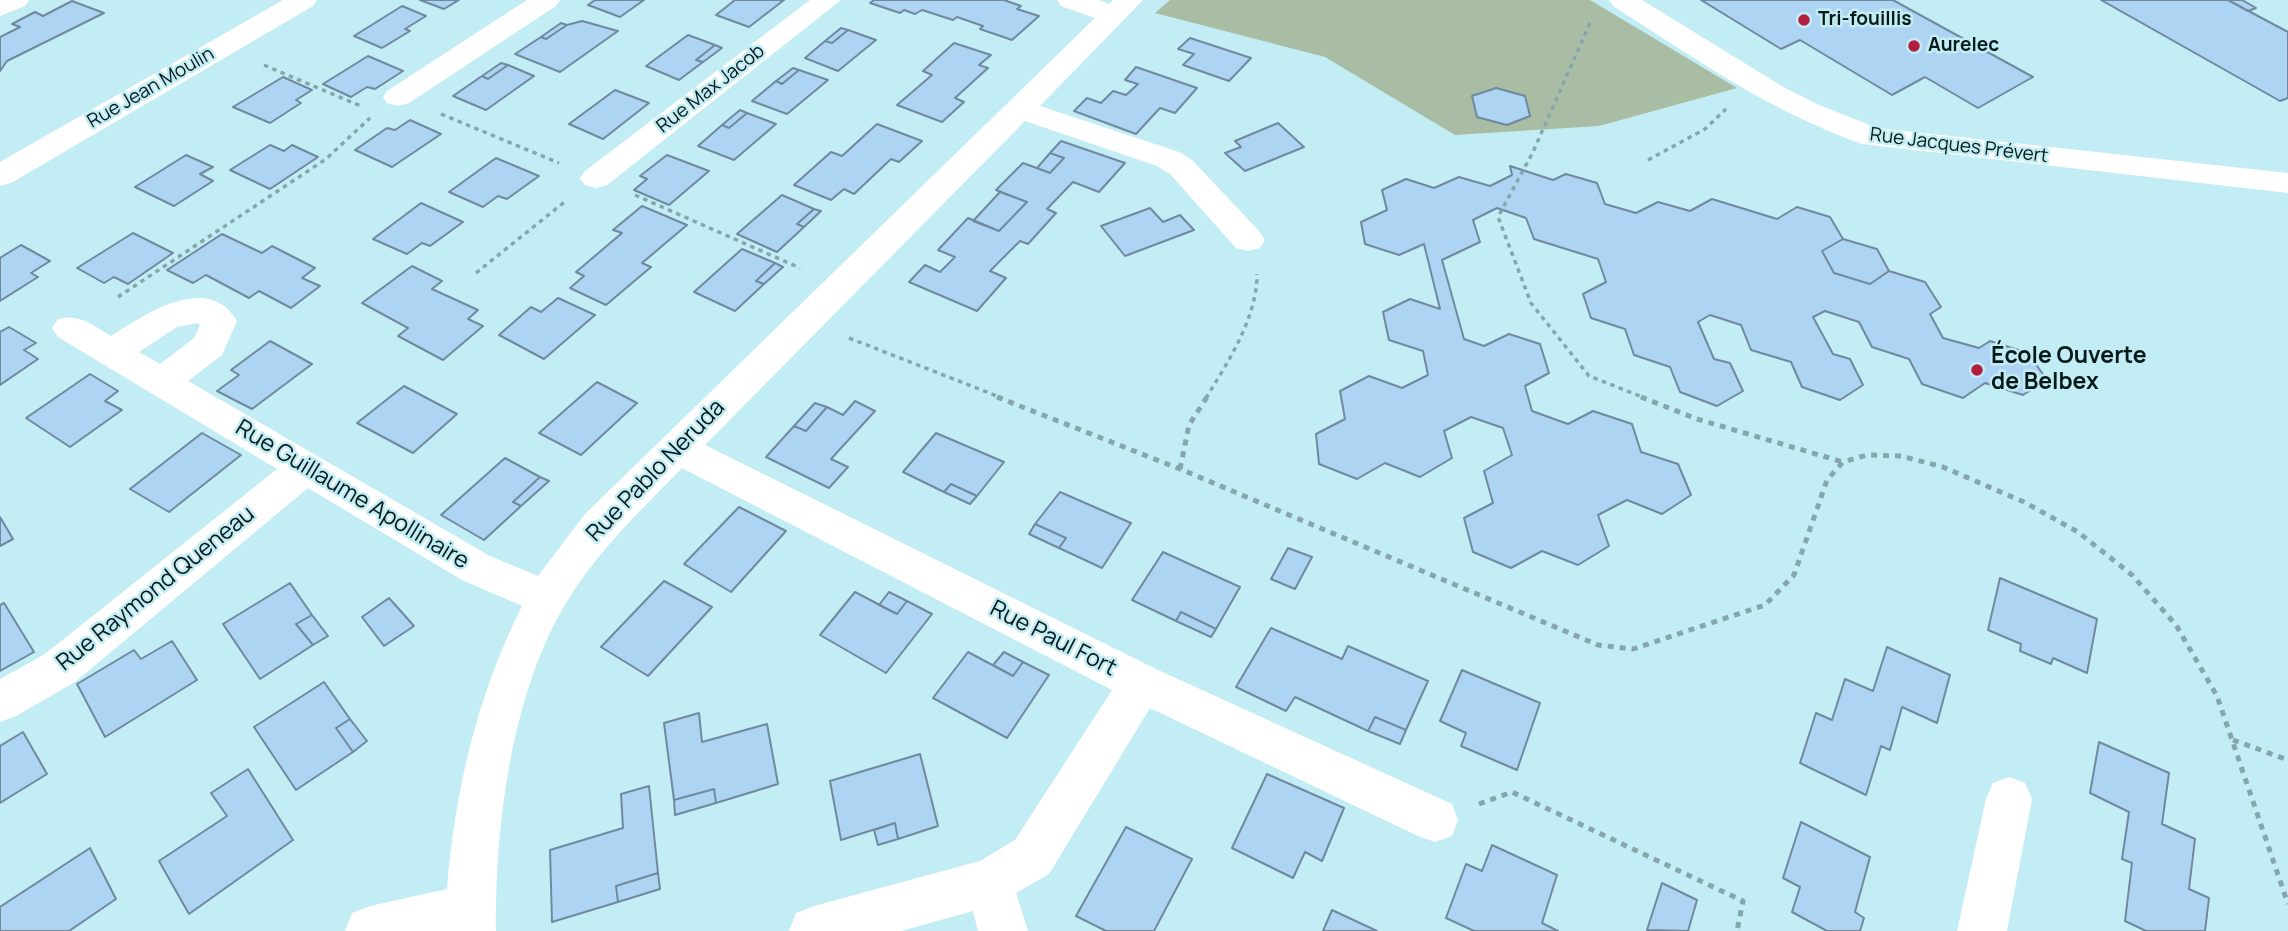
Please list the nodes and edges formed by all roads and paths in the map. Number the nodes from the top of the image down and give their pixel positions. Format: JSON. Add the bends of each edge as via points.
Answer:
{"nodes":[{"id":1,"x":15,"y":0,"type":"edge"},
{"id":2,"x":303,"y":0,"type":"edge"},
{"id":3,"x":546,"y":0,"type":"edge"},
{"id":4,"x":827,"y":0,"type":"edge"},
{"id":5,"x":1071,"y":0,"type":"edge"},
{"id":6,"x":1623,"y":0,"type":"edge"},
{"id":7,"x":1122,"y":7,"type":"edge"},
{"id":8,"x":0,"y":8,"type":"edge"},
{"id":9,"x":1590,"y":23,"type":"dead end"},
{"id":10,"x":222,"y":47,"type":"junction"},
{"id":11,"x":387,"y":104,"type":"junction"},
{"id":12,"x":1020,"y":109,"type":"junction"},
{"id":13,"x":1727,"y":109,"type":"dead end"},
{"id":14,"x":1647,"y":160,"type":"dead end"},
{"id":15,"x":0,"y":176,"type":"edge"},
{"id":16,"x":596,"y":178,"type":"junction"},
{"id":17,"x":2288,"y":183,"type":"edge"},
{"id":18,"x":1248,"y":240,"type":"joint"},
{"id":19,"x":475,"y":273,"type":"dead end"},
{"id":20,"x":841,"y":286,"type":"junction"},
{"id":21,"x":806,"y":321,"type":"junction"},
{"id":22,"x":70,"y":328,"type":"joint"},
{"id":23,"x":111,"y":353,"type":"junction"},
{"id":24,"x":161,"y":382,"type":"junction"},
{"id":25,"x":676,"y":448,"type":"junction"},
{"id":26,"x":1843,"y":462,"type":"junction"},
{"id":27,"x":306,"y":468,"type":"junction"},
{"id":28,"x":1180,"y":469,"type":"junction"},
{"id":29,"x":546,"y":598,"type":"junction"},
{"id":30,"x":1141,"y":683,"type":"junction"},
{"id":31,"x":0,"y":702,"type":"edge"},
{"id":32,"x":2232,"y":740,"type":"junction"},
{"id":33,"x":2288,"y":761,"type":"edge"},
{"id":34,"x":2008,"y":799,"type":"dead end"},
{"id":35,"x":1435,"y":820,"type":"joint"},
{"id":36,"x":989,"y":882,"type":"junction"},
{"id":37,"x":2288,"y":904,"type":"edge"},
{"id":38,"x":909,"y":918,"type":"edge"},
{"id":39,"x":471,"y":920,"type":"edge"},
{"id":40,"x":370,"y":931,"type":"edge"},
{"id":41,"x":814,"y":931,"type":"edge"},
{"id":42,"x":1003,"y":931,"type":"edge"},
{"id":43,"x":1737,"y":931,"type":"edge"},
{"id":44,"x":1982,"y":931,"type":"edge"}],
"edges":[{"from":1,"to":8,"type":"street"},
{"from":2,"to":10,"type":"street","name":"Rue Jean Moulin"},
{"from":3,"to":11,"type":"street"},
{"from":4,"to":16,"type":"street","name":"Rue Max Jacob"},
{"from":5,"to":7,"type":"street"},
{"from":6,"to":17,"type":"street","name":"Rue Jacques Prévert","via":[[1800,110],[1873,137]]},
{"from":7,"to":12,"type":"street","name":"Rue Pablo Neruda"},
{"from":9,"to":26,"type":"path","via":[[1533,152],[1498,217],[1531,303],[1589,376],[1697,419]]},
{"from":10,"to":11,"type":"path"},
{"from":10,"to":15,"type":"street","name":"Rue Jean Moulin"},
{"from":11,"to":16,"type":"path"},
{"from":11,"to":22,"type":"path","via":[[326,159]]},
{"from":12,"to":18,"type":"street","via":[[1168,159],[1181,167]]},
{"from":12,"to":20,"type":"street","name":"Rue Pablo Neruda"},
{"from":13,"to":14,"type":"path","via":[[1705,129]]},
{"from":16,"to":19,"type":"path"},
{"from":16,"to":20,"type":"path"},
{"from":18,"to":28,"type":"path","via":[[1257,261],[1257,290],[1234,352],[1189,425]]},
{"from":20,"to":21,"type":"street","name":"Rue Pablo Neruda"},
{"from":21,"to":25,"type":"street","name":"Rue Pablo Neruda"},
{"from":21,"to":28,"type":"path"},
{"from":22,"to":23,"type":"street","name":"Rue Guillaume Apollinaire"},
{"from":23,"to":24,"type":"street","name":"Rue Guillaume Apollinaire"},
{"from":23,"to":24,"type":"street","via":[[168,316],[202,310],[219,321],[209,346]]},
{"from":24,"to":27,"type":"street","name":"Rue Guillaume Apollinaire"},
{"from":25,"to":29,"type":"street","name":"Rue Pablo Neruda","via":[[599,526]]},
{"from":25,"to":30,"type":"street","name":"Rue Paul Fort"},
{"from":26,"to":28,"type":"path","via":[[1827,480],[1794,575],[1765,605],[1633,649],[1598,645]]},
{"from":26,"to":32,"type":"path","via":[[1867,455],[1901,456],[1943,467],[2024,502],[2078,532],[2132,575],[2176,625],[2217,696]]},
{"from":27,"to":29,"type":"street","name":"Rue Guillaume Apollinaire","via":[[476,568]]},
{"from":27,"to":31,"type":"street","name":"Rue Raymond Queneau","via":[[60,668]]},
{"from":29,"to":39,"type":"street","name":"Rue Pablo Neruda","via":[[515,669],[481,787]]},
{"from":30,"to":35,"type":"street","name":"Rue Paul Fort"},
{"from":30,"to":36,"type":"street","via":[[1032,857]]},
{"from":32,"to":33,"type":"path"},
{"from":32,"to":37,"type":"path"},
{"from":34,"to":44,"type":"street"},
{"from":35,"to":43,"type":"path","via":[[1512,792],[1743,901]]},
{"from":36,"to":38,"type":"street"},
{"from":36,"to":42,"type":"street"},
{"from":38,"to":41,"type":"street"},
{"from":39,"to":40,"type":"street"}]}
